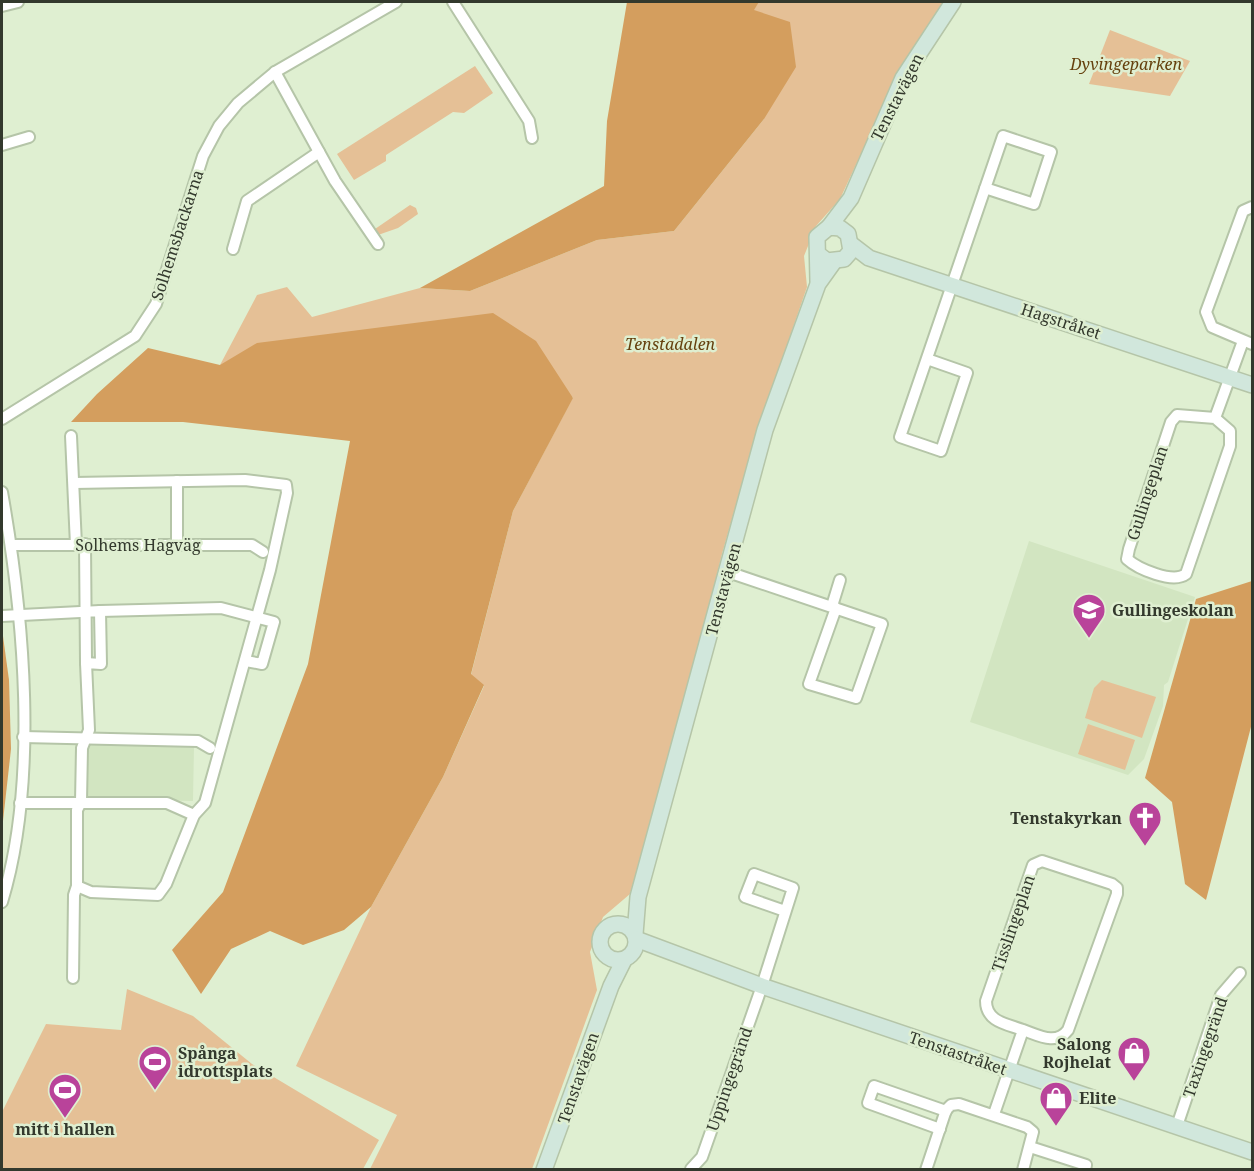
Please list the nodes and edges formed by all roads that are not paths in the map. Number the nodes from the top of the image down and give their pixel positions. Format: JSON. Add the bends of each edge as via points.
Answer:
{"nodes":[{"id":1,"x":18,"y":2,"type":"edge"},
{"id":2,"x":396,"y":2,"type":"edge"},
{"id":3,"x":453,"y":2,"type":"edge"},
{"id":4,"x":953,"y":2,"type":"edge"},
{"id":5,"x":2,"y":6,"type":"edge"},
{"id":6,"x":275,"y":72,"type":"junction"},
{"id":7,"x":29,"y":137,"type":"dead end"},
{"id":8,"x":532,"y":138,"type":"dead end"},
{"id":9,"x":2,"y":145,"type":"edge"},
{"id":10,"x":319,"y":152,"type":"junction"},
{"id":11,"x":985,"y":188,"type":"junction"},
{"id":12,"x":851,"y":198,"type":"junction"},
{"id":13,"x":1252,"y":207,"type":"edge"},
{"id":14,"x":829,"y":227,"type":"junction"},
{"id":15,"x":845,"y":230,"type":"junction"},
{"id":16,"x":378,"y":244,"type":"dead end"},
{"id":17,"x":852,"y":245,"type":"junction"},
{"id":18,"x":233,"y":249,"type":"dead end"},
{"id":19,"x":818,"y":254,"type":"junction"},
{"id":20,"x":869,"y":258,"type":"junction"},
{"id":21,"x":838,"y":261,"type":"junction"},
{"id":22,"x":818,"y":284,"type":"junction"},
{"id":23,"x":952,"y":285,"type":"junction"},
{"id":24,"x":1248,"y":342,"type":"edge"},
{"id":25,"x":927,"y":359,"type":"junction"},
{"id":26,"x":1229,"y":377,"type":"junction"},
{"id":27,"x":1252,"y":385,"type":"edge"},
{"id":28,"x":1215,"y":418,"type":"junction"},
{"id":29,"x":2,"y":419,"type":"edge"},
{"id":30,"x":71,"y":436,"type":"dead end"},
{"id":31,"x":177,"y":481,"type":"junction"},
{"id":32,"x":74,"y":483,"type":"junction"},
{"id":33,"x":2,"y":492,"type":"edge"},
{"id":34,"x":11,"y":544,"type":"junction"},
{"id":35,"x":81,"y":545,"type":"junction"},
{"id":36,"x":177,"y":545,"type":"junction"},
{"id":37,"x":263,"y":552,"type":"dead end"},
{"id":38,"x":728,"y":572,"type":"junction"},
{"id":39,"x":840,"y":580,"type":"dead end"},
{"id":40,"x":834,"y":607,"type":"junction"},
{"id":41,"x":86,"y":611,"type":"junction"},
{"id":42,"x":100,"y":611,"type":"junction"},
{"id":43,"x":19,"y":614,"type":"junction"},
{"id":44,"x":2,"y":616,"type":"edge"},
{"id":45,"x":256,"y":617,"type":"junction"},
{"id":46,"x":246,"y":661,"type":"junction"},
{"id":47,"x":86,"y":663,"type":"junction"},
{"id":48,"x":23,"y":737,"type":"junction"},
{"id":49,"x":85,"y":739,"type":"junction"},
{"id":50,"x":210,"y":748,"type":"dead end"},
{"id":51,"x":81,"y":802,"type":"junction"},
{"id":52,"x":20,"y":803,"type":"junction"},
{"id":53,"x":194,"y":815,"type":"junction"},
{"id":54,"x":77,"y":886,"type":"junction"},
{"id":55,"x":638,"y":897,"type":"junction"},
{"id":56,"x":2,"y":902,"type":"edge"},
{"id":57,"x":784,"y":911,"type":"dead end"},
{"id":58,"x":617,"y":924,"type":"junction"},
{"id":59,"x":632,"y":947,"type":"junction"},
{"id":60,"x":606,"y":956,"type":"junction"},
{"id":61,"x":1240,"y":973,"type":"dead end"},
{"id":62,"x":73,"y":978,"type":"dead end"},
{"id":63,"x":610,"y":986,"type":"junction"},
{"id":64,"x":762,"y":986,"type":"junction"},
{"id":65,"x":1023,"y":1030,"type":"junction"},
{"id":66,"x":1008,"y":1069,"type":"junction"},
{"id":67,"x":946,"y":1111,"type":"junction"},
{"id":68,"x":994,"y":1114,"type":"junction"},
{"id":69,"x":1177,"y":1126,"type":"junction"},
{"id":70,"x":940,"y":1129,"type":"junction"},
{"id":71,"x":1030,"y":1147,"type":"junction"},
{"id":72,"x":1252,"y":1152,"type":"edge"},
{"id":73,"x":691,"y":1169,"type":"edge"},
{"id":74,"x":544,"y":1170,"type":"edge"},
{"id":75,"x":926,"y":1170,"type":"edge"},
{"id":76,"x":1023,"y":1170,"type":"edge"},
{"id":77,"x":1085,"y":1170,"type":"edge"}],
"edges":[{"from":1,"to":5,"type":"street"},
{"from":2,"to":6,"type":"street","name":"Solhemsbackarna"},
{"from":3,"to":8,"type":"street","via":[[529,121]]},
{"from":4,"to":12,"type":"street","name":"Tenstavägen","via":[[903,78]]},
{"from":6,"to":10,"type":"street"},
{"from":6,"to":29,"type":"street","name":"Solhemsbackarna","via":[[238,103],[219,126],[203,156],[156,303],[135,336]]},
{"from":7,"to":9,"type":"street"},
{"from":10,"to":16,"type":"street"},
{"from":10,"to":18,"type":"street","via":[[247,201]]},
{"from":11,"to":11,"type":"street","via":[[1003,136],[1051,152],[1034,204]]},
{"from":11,"to":23,"type":"street"},
{"from":12,"to":14,"type":"street","name":"Tenstavägen"},
{"from":12,"to":15,"type":"street","name":"Tenstavägen"},
{"from":13,"to":24,"type":"street","via":[[1243,211],[1206,312],[1212,327]]},
{"from":14,"to":15,"type":"street"},
{"from":14,"to":19,"type":"street","via":[[817,237]]},
{"from":15,"to":17,"type":"street"},
{"from":17,"to":20,"type":"street","name":"Hagstråket"},
{"from":17,"to":21,"type":"street"},
{"from":19,"to":21,"type":"street"},
{"from":19,"to":22,"type":"street","name":"Tenstavägen"},
{"from":20,"to":21,"type":"street","name":"Hagstråket"},
{"from":20,"to":23,"type":"street","name":"Hagstråket"},
{"from":21,"to":22,"type":"street","name":"Tenstavägen"},
{"from":22,"to":38,"type":"street","name":"Tenstavägen","via":[[765,430]]},
{"from":23,"to":25,"type":"street"},
{"from":23,"to":26,"type":"street","name":"Hagstråket"},
{"from":24,"to":26,"type":"street"},
{"from":25,"to":25,"type":"street","via":[[900,437],[941,451],[967,373]]},
{"from":26,"to":27,"type":"street","name":"Hagstråket"},
{"from":26,"to":28,"type":"street"},
{"from":28,"to":28,"type":"street","name":"Gullingeplan","via":[[1177,415],[1171,422],[1129,549],[1127,559],[1133,564],[1173,578],[1185,574],[1230,446],[1230,431]]},
{"from":30,"to":32,"type":"street"},
{"from":31,"to":32,"type":"street"},
{"from":31,"to":36,"type":"street"},
{"from":31,"to":45,"type":"street","via":[[246,480],[286,485],[270,570]]},
{"from":32,"to":35,"type":"street"},
{"from":33,"to":34,"type":"street"},
{"from":34,"to":35,"type":"street","name":"Solhems Hagväg"},
{"from":34,"to":43,"type":"street"},
{"from":35,"to":36,"type":"street","name":"Solhems Hagväg"},
{"from":35,"to":41,"type":"street"},
{"from":36,"to":37,"type":"street","name":"Solhems Hagväg","via":[[252,545]]},
{"from":38,"to":40,"type":"street"},
{"from":38,"to":55,"type":"street","name":"Tenstavägen"},
{"from":39,"to":40,"type":"street"},
{"from":40,"to":40,"type":"street","via":[[882,624],[856,698],[809,684]]},
{"from":41,"to":42,"type":"street"},
{"from":41,"to":43,"type":"street"},
{"from":41,"to":47,"type":"street"},
{"from":42,"to":45,"type":"street","via":[[221,608]]},
{"from":42,"to":47,"type":"street","via":[[101,664]]},
{"from":43,"to":44,"type":"street"},
{"from":43,"to":48,"type":"street"},
{"from":45,"to":46,"type":"street"},
{"from":45,"to":46,"type":"street","via":[[274,622],[262,664]]},
{"from":46,"to":53,"type":"street","via":[[205,803]]},
{"from":47,"to":49,"type":"street","via":[[89,730]]},
{"from":48,"to":49,"type":"street"},
{"from":48,"to":52,"type":"street"},
{"from":49,"to":50,"type":"street","via":[[198,741]]},
{"from":49,"to":51,"type":"street"},
{"from":51,"to":52,"type":"street"},
{"from":51,"to":53,"type":"street","via":[[167,803]]},
{"from":51,"to":54,"type":"street","via":[[77,810]]},
{"from":52,"to":56,"type":"street","via":[[11,871]]},
{"from":53,"to":54,"type":"street","via":[[166,885],[158,894],[91,892]]},
{"from":54,"to":62,"type":"street"},
{"from":55,"to":58,"type":"street","name":"Tenstavägen"},
{"from":55,"to":59,"type":"street","name":"Tenstavägen"},
{"from":57,"to":64,"type":"street","name":"Uppingegränd"},
{"from":58,"to":59,"type":"street","via":[[628,926]]},
{"from":58,"to":60,"type":"street","via":[[607,927],[601,937],[600,948]]},
{"from":59,"to":60,"type":"street","via":[[614,960]]},
{"from":59,"to":63,"type":"street","name":"Tenstavägen"},
{"from":59,"to":64,"type":"street","name":"Tenstastråket","via":[[664,952]]},
{"from":60,"to":63,"type":"street","name":"Tenstavägen"},
{"from":61,"to":69,"type":"street","name":"Taxingegränd","via":[[1221,995]]},
{"from":63,"to":74,"type":"street","name":"Tenstavägen"},
{"from":64,"to":66,"type":"street","name":"Tenstastråket"},
{"from":64,"to":73,"type":"street","name":"Uppingegränd","via":[[702,1156]]},
{"from":65,"to":65,"type":"street","name":"Tisslingeplan","via":[[1051,1039],[1068,1030],[1117,894],[1112,884],[1042,861],[1033,865],[986,1001],[986,1011],[992,1019]]},
{"from":65,"to":66,"type":"street"},
{"from":66,"to":68,"type":"street"},
{"from":66,"to":69,"type":"street","name":"Tenstastråket"},
{"from":67,"to":68,"type":"street","via":[[951,1104],[959,1104]]},
{"from":67,"to":70,"type":"street"},
{"from":67,"to":70,"type":"street","via":[[874,1086],[870,1095],[868,1103]]},
{"from":68,"to":71,"type":"street","via":[[1033,1132]]},
{"from":69,"to":72,"type":"street","name":"Tenstastråket"},
{"from":70,"to":75,"type":"street"},
{"from":71,"to":76,"type":"street"},
{"from":71,"to":77,"type":"street","via":[[1086,1165]]}]}
